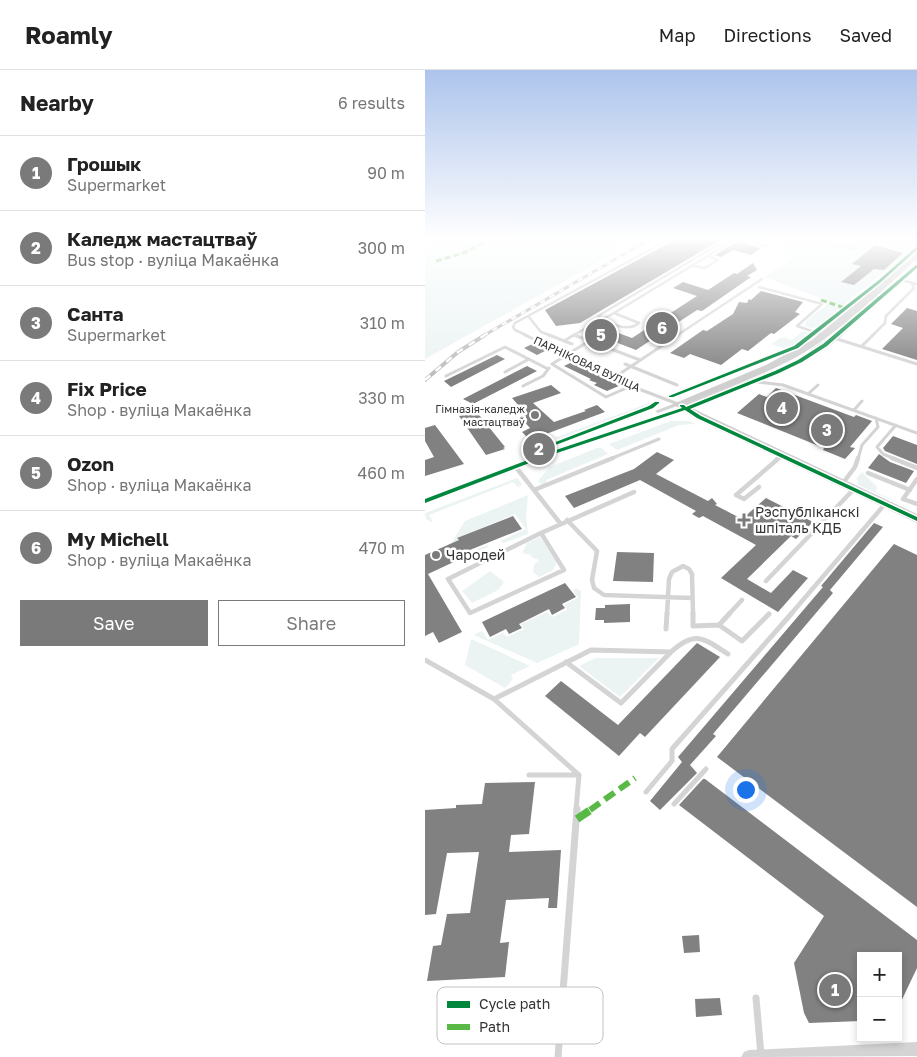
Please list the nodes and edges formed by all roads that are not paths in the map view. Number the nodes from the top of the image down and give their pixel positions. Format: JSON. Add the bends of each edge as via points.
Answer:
{"nodes":[{"id":1,"x":584,"y":285,"type":"edge"},
{"id":2,"x":650,"y":285,"type":"edge"},
{"id":3,"x":660,"y":285,"type":"edge"},
{"id":4,"x":753,"y":285,"type":"edge"},
{"id":5,"x":884,"y":285,"type":"edge"},
{"id":6,"x":895,"y":285,"type":"edge"},
{"id":7,"x":759,"y":287,"type":"dead end"},
{"id":8,"x":915,"y":289,"type":"edge"},
{"id":9,"x":639,"y":292,"type":"junction"},
{"id":10,"x":645,"y":294,"type":"junction"},
{"id":11,"x":614,"y":313,"type":"junction"},
{"id":12,"x":527,"y":316,"type":"junction"},
{"id":13,"x":603,"y":320,"type":"junction"},
{"id":14,"x":823,"y":334,"type":"junction"},
{"id":15,"x":574,"y":335,"type":"junction"},
{"id":16,"x":834,"y":338,"type":"junction"},
{"id":17,"x":564,"y":341,"type":"junction"},
{"id":18,"x":589,"y":341,"type":"junction"},
{"id":19,"x":572,"y":344,"type":"dead end"},
{"id":20,"x":862,"y":346,"type":"junction"},
{"id":21,"x":568,"y":354,"type":"junction"},
{"id":22,"x":529,"y":359,"type":"junction"},
{"id":23,"x":639,"y":360,"type":"junction"},
{"id":24,"x":552,"y":364,"type":"junction"},
{"id":25,"x":625,"y":364,"type":"dead end"},
{"id":26,"x":917,"y":364,"type":"edge"},
{"id":27,"x":631,"y":367,"type":"junction"},
{"id":28,"x":549,"y":369,"type":"junction"},
{"id":29,"x":505,"y":372,"type":"dead end"},
{"id":30,"x":777,"y":372,"type":"junction"},
{"id":31,"x":446,"y":376,"type":"dead end"},
{"id":32,"x":615,"y":377,"type":"junction"},
{"id":33,"x":756,"y":382,"type":"junction"},
{"id":34,"x":677,"y":385,"type":"dead end"},
{"id":35,"x":783,"y":385,"type":"junction"},
{"id":36,"x":818,"y":385,"type":"dead end"},
{"id":37,"x":523,"y":386,"type":"dead end"},
{"id":38,"x":631,"y":386,"type":"junction"},
{"id":39,"x":790,"y":387,"type":"junction"},
{"id":40,"x":784,"y":391,"type":"dead end"},
{"id":41,"x":809,"y":393,"type":"junction"},
{"id":42,"x":862,"y":401,"type":"dead end"},
{"id":43,"x":682,"y":406,"type":"junction"},
{"id":44,"x":854,"y":410,"type":"junction"},
{"id":45,"x":876,"y":418,"type":"junction"},
{"id":46,"x":896,"y":425,"type":"junction"},
{"id":47,"x":917,"y":433,"type":"edge"},
{"id":48,"x":659,"y":439,"type":"dead end"},
{"id":49,"x":782,"y":456,"type":"junction"},
{"id":50,"x":515,"y":466,"type":"junction"},
{"id":51,"x":917,"y":468,"type":"edge"},
{"id":52,"x":869,"y":473,"type":"dead end"},
{"id":53,"x":917,"y":479,"type":"edge"},
{"id":54,"x":842,"y":484,"type":"junction"},
{"id":55,"x":759,"y":487,"type":"dead end"},
{"id":56,"x":854,"y":489,"type":"junction"},
{"id":57,"x":534,"y":490,"type":"junction"},
{"id":58,"x":910,"y":490,"type":"junction"},
{"id":59,"x":634,"y":492,"type":"dead end"},
{"id":60,"x":425,"y":501,"type":"edge"},
{"id":61,"x":885,"y":504,"type":"junction"},
{"id":62,"x":917,"y":504,"type":"edge"},
{"id":63,"x":917,"y":519,"type":"edge"},
{"id":64,"x":567,"y":520,"type":"junction"},
{"id":65,"x":560,"y":524,"type":"junction"},
{"id":66,"x":541,"y":533,"type":"junction"},
{"id":67,"x":766,"y":581,"type":"dead end"},
{"id":68,"x":667,"y":597,"type":"junction"},
{"id":69,"x":693,"y":598,"type":"junction"},
{"id":70,"x":742,"y":600,"type":"dead end"},
{"id":71,"x":769,"y":614,"type":"dead end"},
{"id":72,"x":719,"y":625,"type":"junction"},
{"id":73,"x":666,"y":629,"type":"dead end"},
{"id":74,"x":671,"y":652,"type":"junction"},
{"id":75,"x":728,"y":654,"type":"dead end"},
{"id":76,"x":425,"y":660,"type":"edge"},
{"id":77,"x":565,"y":662,"type":"junction"},
{"id":78,"x":494,"y":699,"type":"junction"},
{"id":79,"x":707,"y":768,"type":"dead end"},
{"id":80,"x":529,"y":775,"type":"dead end"},
{"id":81,"x":579,"y":775,"type":"junction"},
{"id":82,"x":646,"y":792,"type":"dead end"},
{"id":83,"x":674,"y":804,"type":"dead end"},
{"id":84,"x":563,"y":987,"type":"edge"},
{"id":85,"x":756,"y":998,"type":"dead end"},
{"id":86,"x":559,"y":1044,"type":"edge"},
{"id":87,"x":917,"y":1049,"type":"edge"},
{"id":88,"x":761,"y":1056,"type":"edge"},
{"id":89,"x":558,"y":1057,"type":"edge"},
{"id":90,"x":749,"y":1057,"type":"edge"}],
"edges":[{"from":1,"to":12,"type":"lane"},
{"from":2,"to":9,"type":"lane"},
{"from":3,"to":10,"type":"lane"},
{"from":4,"to":23,"type":"lane"},
{"from":5,"to":14,"type":"street"},
{"from":6,"to":16,"type":"street"},
{"from":7,"to":14,"type":"lane","via":[[822,304],[797,326]]},
{"from":8,"to":20,"type":"lane","via":[[886,316],[885,323]]},
{"from":9,"to":10,"type":"lane"},
{"from":9,"to":13,"type":"lane","via":[[598,316]]},
{"from":10,"to":11,"type":"lane"},
{"from":11,"to":13,"type":"lane"},
{"from":11,"to":13,"type":"lane","via":[[639,323],[631,329]]},
{"from":12,"to":17,"type":"lane","via":[[541,332]]},
{"from":12,"to":21,"type":"lane","name":"ПАРНІКОВАЯ ВУЛІЦА","via":[[513,328]]},
{"from":13,"to":15,"type":"lane"},
{"from":14,"to":16,"type":"street"},
{"from":14,"to":43,"type":"street","via":[[784,360]]},
{"from":15,"to":17,"type":"lane"},
{"from":15,"to":18,"type":"lane"},
{"from":16,"to":20,"type":"lane"},
{"from":16,"to":30,"type":"street","via":[[801,361]]},
{"from":17,"to":19,"type":"lane"},
{"from":18,"to":21,"type":"lane"},
{"from":18,"to":23,"type":"lane"},
{"from":20,"to":26,"type":"lane"},
{"from":21,"to":24,"type":"lane"},
{"from":21,"to":32,"type":"lane","name":"ПАРНІКОВАЯ ВУЛІЦА"},
{"from":22,"to":28,"type":"lane"},
{"from":22,"to":29,"type":"lane"},
{"from":22,"to":31,"type":"lane","via":[[505,347]]},
{"from":23,"to":27,"type":"lane"},
{"from":24,"to":28,"type":"lane"},
{"from":24,"to":38,"type":"lane","via":[[606,397]]},
{"from":25,"to":27,"type":"lane"},
{"from":27,"to":32,"type":"lane"},
{"from":27,"to":34,"type":"lane"},
{"from":28,"to":37,"type":"lane","via":[[543,376]]},
{"from":30,"to":33,"type":"street"},
{"from":30,"to":35,"type":"lane","via":[[775,379]]},
{"from":32,"to":38,"type":"lane","name":"ПАРНІКОВАЯ ВУЛІЦА"},
{"from":33,"to":35,"type":"lane"},
{"from":33,"to":43,"type":"street"},
{"from":35,"to":39,"type":"lane"},
{"from":36,"to":41,"type":"lane"},
{"from":38,"to":43,"type":"lane","name":"ПАРНІКОВАЯ ВУЛІЦА"},
{"from":39,"to":40,"type":"lane"},
{"from":39,"to":41,"type":"lane"},
{"from":41,"to":44,"type":"lane"},
{"from":42,"to":44,"type":"lane"},
{"from":43,"to":49,"type":"street","name":"ПАРНІКОВАЯ ВУЛІЦА"},
{"from":43,"to":50,"type":"street"},
{"from":44,"to":45,"type":"lane"},
{"from":45,"to":46,"type":"lane"},
{"from":45,"to":54,"type":"lane","via":[[878,427],[862,445],[855,467]]},
{"from":46,"to":47,"type":"lane"},
{"from":46,"to":51,"type":"lane","via":[[877,447],[883,454]]},
{"from":48,"to":57,"type":"lane"},
{"from":49,"to":54,"type":"street","name":"ПАРНІКОВАЯ ВУЛІЦА"},
{"from":49,"to":55,"type":"lane","via":[[736,495],[745,499]]},
{"from":50,"to":57,"type":"lane"},
{"from":50,"to":60,"type":"street"},
{"from":52,"to":58,"type":"lane"},
{"from":53,"to":58,"type":"lane"},
{"from":54,"to":56,"type":"street","name":"ПАРНІКОВАЯ ВУЛІЦА"},
{"from":56,"to":61,"type":"street","name":"ПАРНІКОВАЯ ВУЛІЦА"},
{"from":56,"to":67,"type":"lane"},
{"from":57,"to":65,"type":"lane"},
{"from":58,"to":62,"type":"lane","via":[[903,499]]},
{"from":59,"to":64,"type":"lane"},
{"from":61,"to":63,"type":"street","name":"ПАРНІКОВАЯ ВУЛІЦА"},
{"from":61,"to":82,"type":"lane","via":[[672,749],[672,761]]},
{"from":64,"to":65,"type":"lane"},
{"from":64,"to":68,"type":"lane","via":[[597,551],[592,580],[594,588],[604,595]]},
{"from":65,"to":66,"type":"lane"},
{"from":66,"to":66,"type":"lane","via":[[448,579],[470,613],[564,570]]},
{"from":68,"to":69,"type":"lane"},
{"from":68,"to":69,"type":"lane","via":[[672,572],[683,566],[692,574]]},
{"from":68,"to":73,"type":"lane"},
{"from":69,"to":72,"type":"lane","via":[[693,626]]},
{"from":70,"to":72,"type":"lane"},
{"from":71,"to":72,"type":"lane","via":[[742,641]]},
{"from":74,"to":75,"type":"lane","via":[[683,640],[692,637],[702,638]]},
{"from":74,"to":77,"type":"lane","via":[[591,650]]},
{"from":74,"to":77,"type":"lane","via":[[621,703]]},
{"from":76,"to":78,"type":"lane"},
{"from":77,"to":78,"type":"lane"},
{"from":78,"to":81,"type":"lane"},
{"from":79,"to":83,"type":"lane"},
{"from":80,"to":81,"type":"lane"},
{"from":81,"to":84,"type":"lane"},
{"from":85,"to":88,"type":"lane"},
{"from":86,"to":89,"type":"lane"},
{"from":87,"to":88,"type":"street"},
{"from":88,"to":90,"type":"street"}]}
